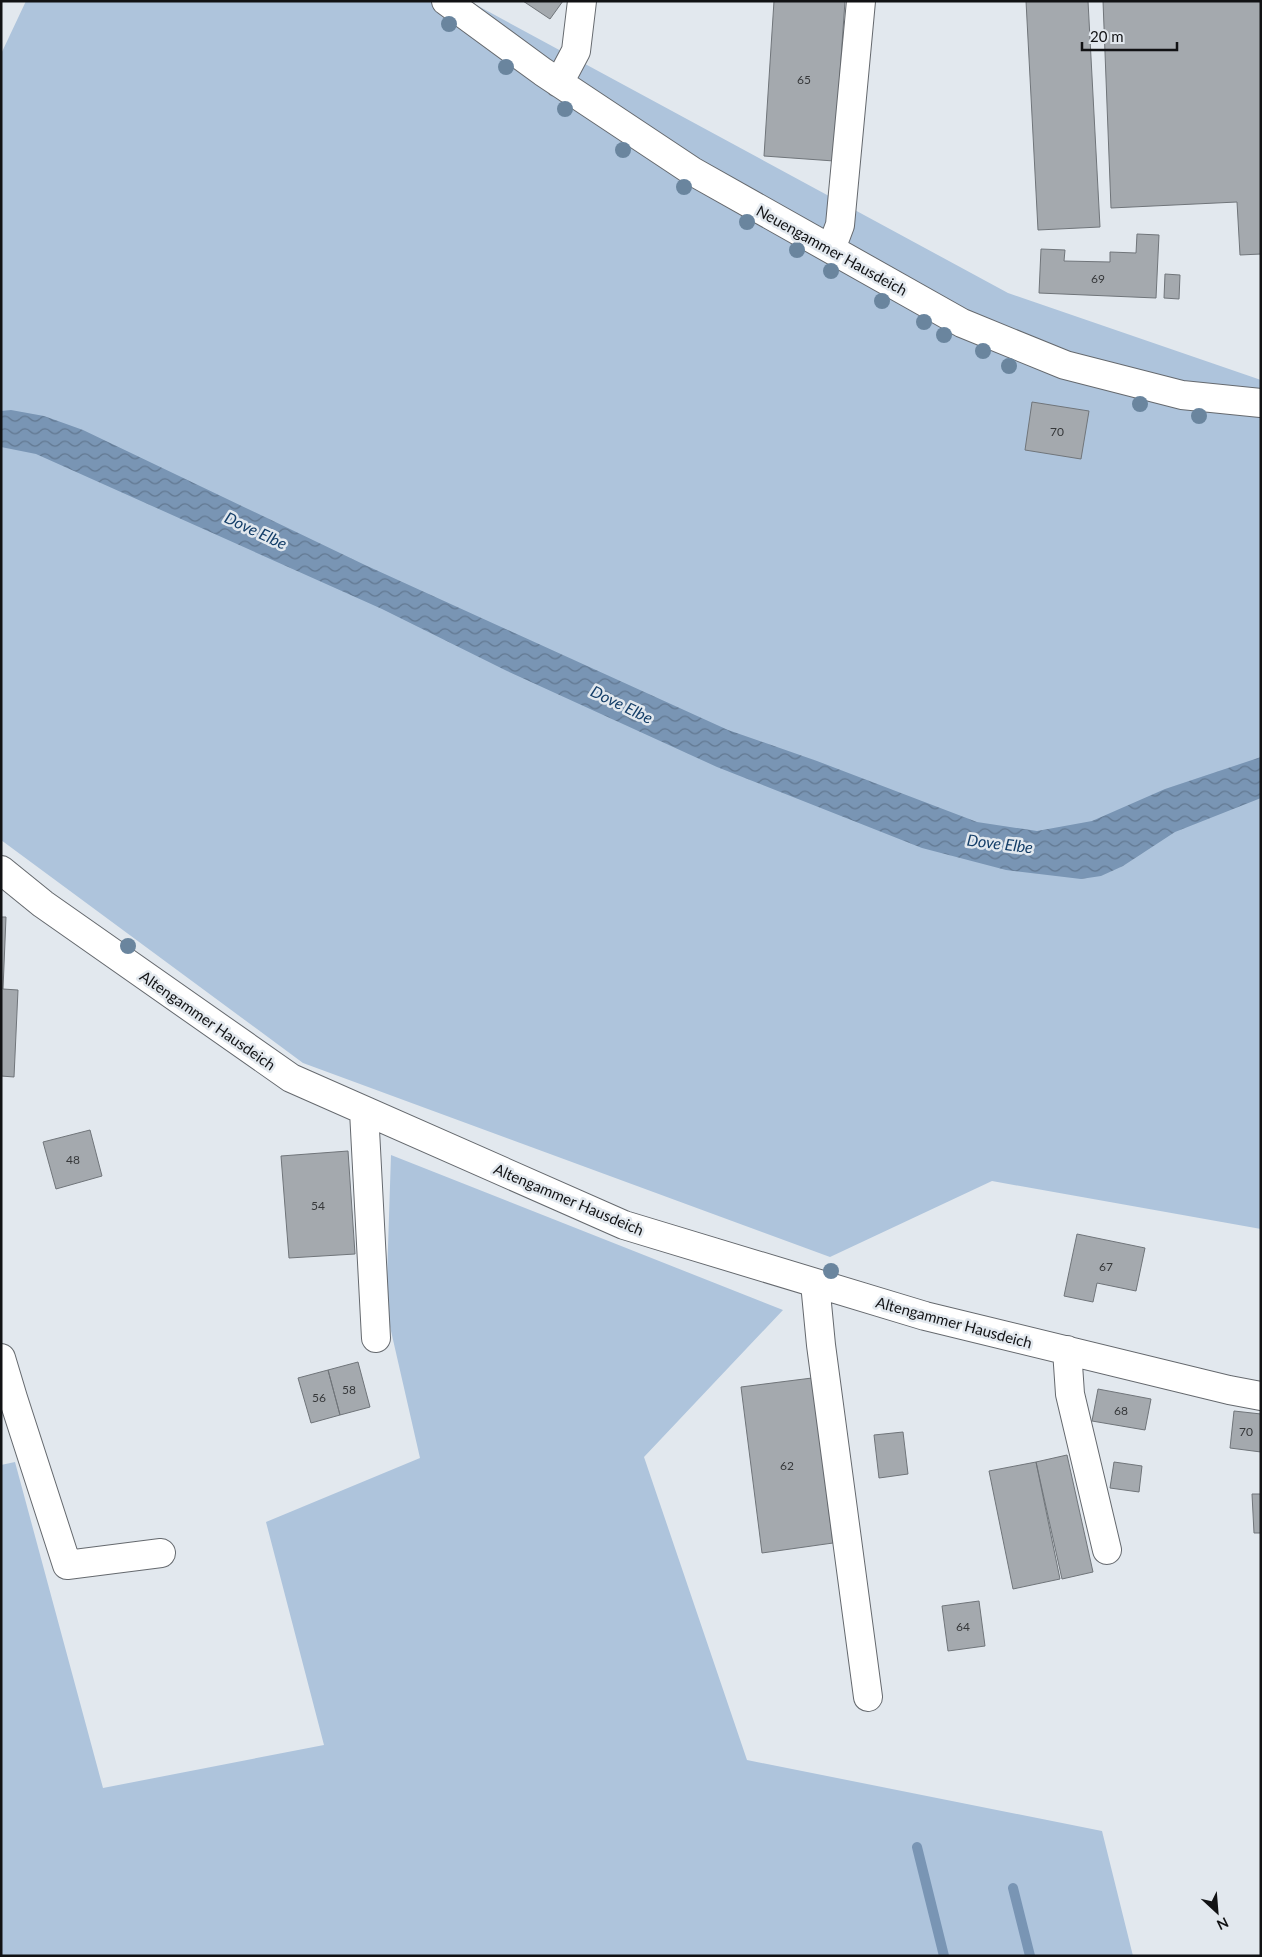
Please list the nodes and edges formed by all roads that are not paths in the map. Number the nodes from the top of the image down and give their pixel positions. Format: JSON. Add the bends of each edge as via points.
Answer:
{"nodes":[{"id":1,"x":446,"y":1,"type":"edge"},
{"id":2,"x":582,"y":1,"type":"edge"},
{"id":3,"x":861,"y":1,"type":"edge"},
{"id":4,"x":559,"y":83,"type":"junction"},
{"id":5,"x":831,"y":249,"type":"junction"},
{"id":6,"x":1261,"y":404,"type":"edge"},
{"id":7,"x":1,"y":870,"type":"edge"},
{"id":8,"x":364,"y":1110,"type":"junction"},
{"id":9,"x":815,"y":1283,"type":"junction"},
{"id":10,"x":376,"y":1338,"type":"dead end"},
{"id":11,"x":1066,"y":1350,"type":"junction"},
{"id":12,"x":1,"y":1358,"type":"edge"},
{"id":13,"x":1261,"y":1396,"type":"edge"},
{"id":14,"x":1106,"y":1550,"type":"dead end"},
{"id":15,"x":161,"y":1553,"type":"dead end"},
{"id":16,"x":868,"y":1697,"type":"dead end"}],
"edges":[{"from":1,"to":4,"type":"street","name":"Neuengammer Hausdeich"},
{"from":2,"to":4,"type":"street","via":[[576,51]]},
{"from":3,"to":5,"type":"street","via":[[840,225]]},
{"from":4,"to":5,"type":"street","name":"Neuengammer Hausdeich","via":[[692,171]]},
{"from":5,"to":6,"type":"street","name":"Neuengammer Hausdeich","via":[[962,323],[1065,365],[1182,395]]},
{"from":7,"to":8,"type":"street","name":"Altengammer Hausdeich","via":[[44,904],[291,1078]]},
{"from":8,"to":9,"type":"street","name":"Altengammer Hausdeich","via":[[624,1225]]},
{"from":8,"to":10,"type":"street"},
{"from":9,"to":11,"type":"street","name":"Altengammer Hausdeich","via":[[926,1316]]},
{"from":9,"to":16,"type":"street"},
{"from":11,"to":13,"type":"street","name":"Altengammer Hausdeich"},
{"from":11,"to":14,"type":"street","via":[[1070,1394]]},
{"from":12,"to":15,"type":"street","via":[[67,1565]]}]}
